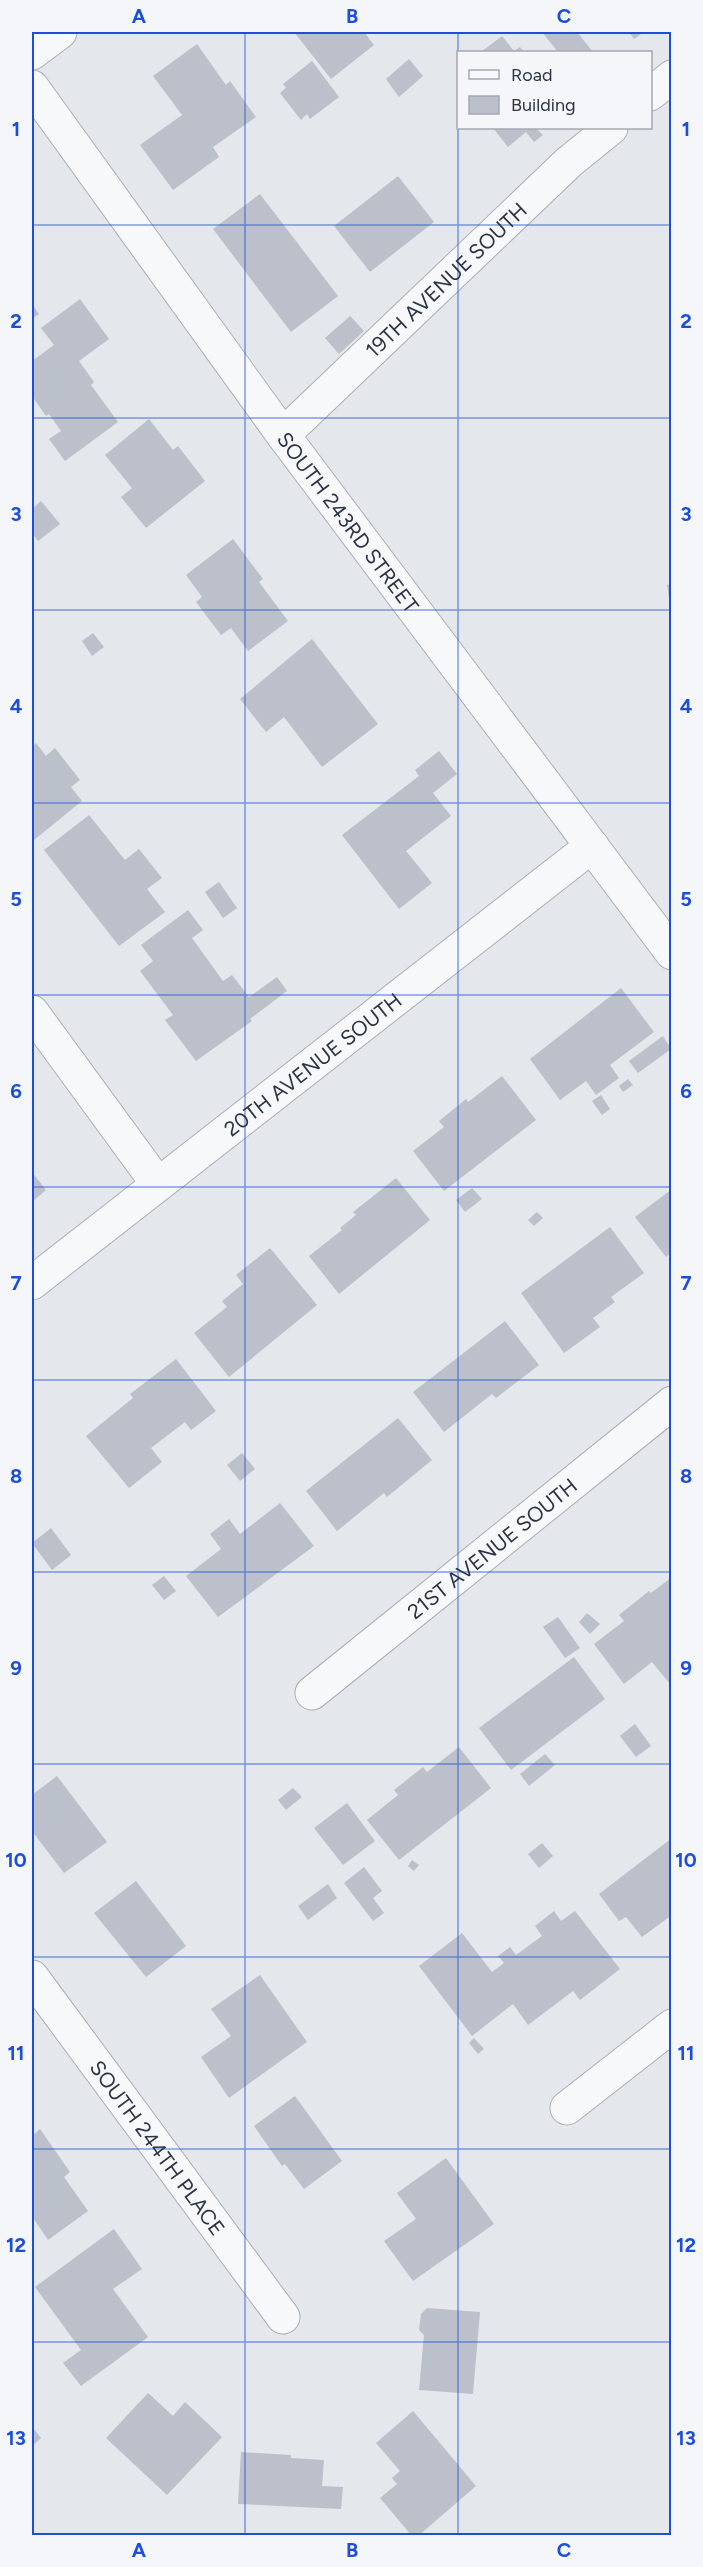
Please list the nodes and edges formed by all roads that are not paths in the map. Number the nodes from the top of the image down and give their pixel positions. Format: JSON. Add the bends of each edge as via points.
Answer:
{"nodes":[{"id":1,"x":60,"y":32,"type":"edge"},
{"id":2,"x":32,"y":53,"type":"edge"},
{"id":3,"x":672,"y":77,"type":"edge"},
{"id":4,"x":32,"y":87,"type":"edge"},
{"id":5,"x":652,"y":93,"type":"edge"},
{"id":6,"x":609,"y":129,"type":"edge"},
{"id":7,"x":283,"y":435,"type":"junction"},
{"id":8,"x":592,"y":846,"type":"junction"},
{"id":9,"x":672,"y":953,"type":"edge"},
{"id":10,"x":32,"y":1012,"type":"edge"},
{"id":11,"x":157,"y":1184,"type":"junction"},
{"id":12,"x":32,"y":1283,"type":"edge"},
{"id":13,"x":672,"y":1403,"type":"edge"},
{"id":14,"x":312,"y":1693,"type":"dead end"},
{"id":15,"x":32,"y":1977,"type":"edge"},
{"id":16,"x":672,"y":2026,"type":"edge"},
{"id":17,"x":567,"y":2108,"type":"dead end"},
{"id":18,"x":283,"y":2317,"type":"dead end"}],
"edges":[{"from":1,"to":2,"type":"street"},
{"from":3,"to":5,"type":"street"},
{"from":4,"to":7,"type":"street","name":"SOUTH 243RD STREET"},
{"from":6,"to":7,"type":"street","name":"19TH AVENUE SOUTH"},
{"from":7,"to":8,"type":"street","name":"SOUTH 243RD STREET"},
{"from":8,"to":9,"type":"street","name":"SOUTH 243RD STREET"},
{"from":8,"to":11,"type":"street","name":"20TH AVENUE SOUTH"},
{"from":10,"to":11,"type":"street"},
{"from":11,"to":12,"type":"street","name":"20TH AVENUE SOUTH"},
{"from":13,"to":14,"type":"street","name":"21ST AVENUE SOUTH"},
{"from":15,"to":18,"type":"street","name":"SOUTH 244TH PLACE"},
{"from":16,"to":17,"type":"street"}]}
